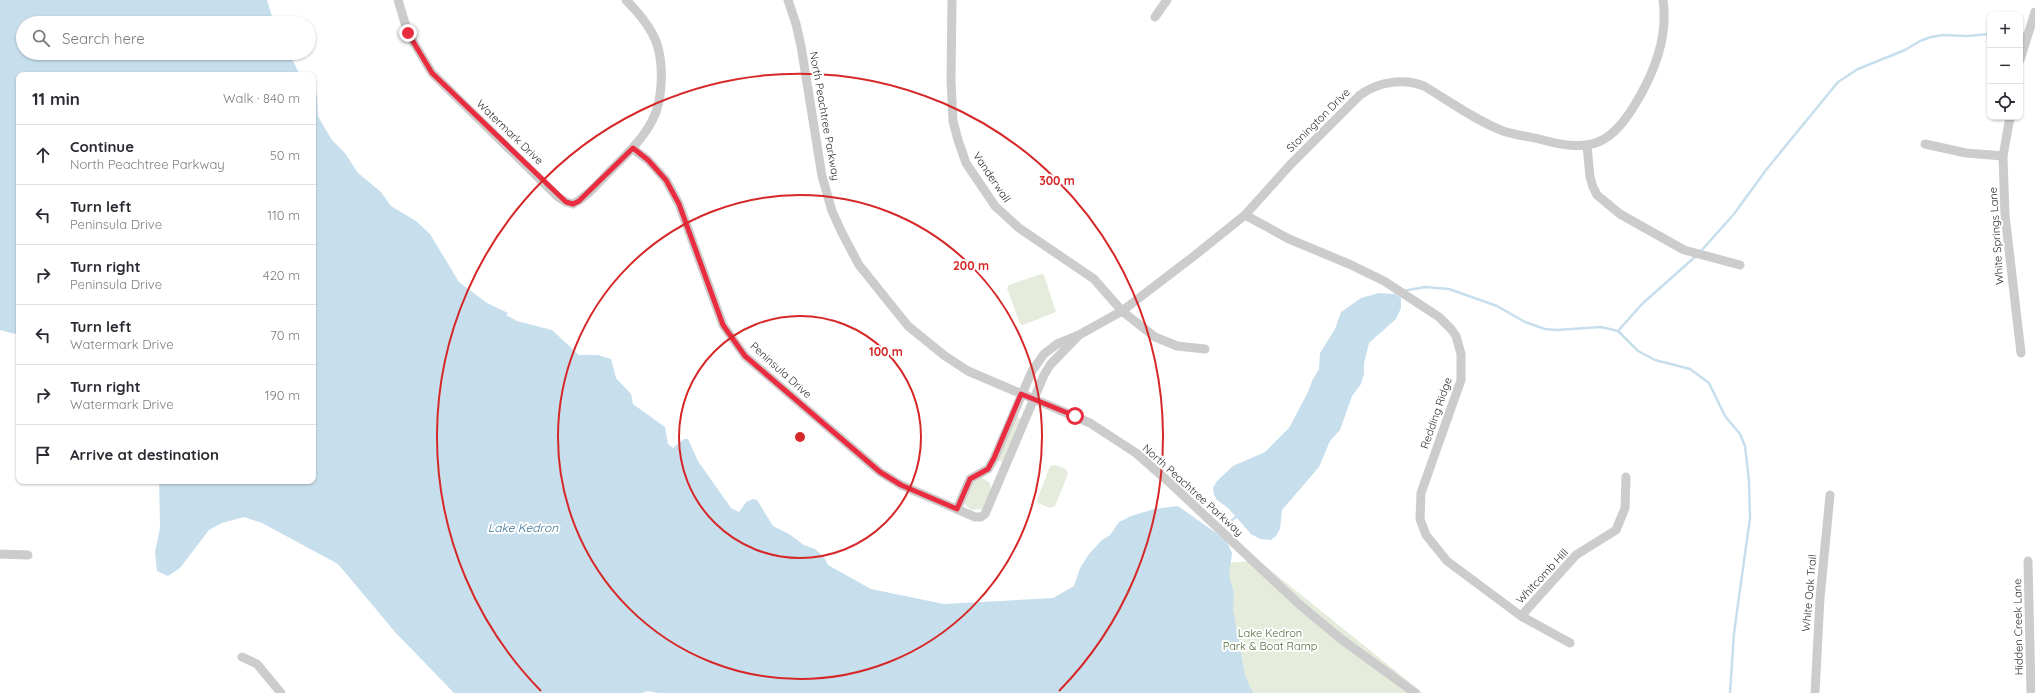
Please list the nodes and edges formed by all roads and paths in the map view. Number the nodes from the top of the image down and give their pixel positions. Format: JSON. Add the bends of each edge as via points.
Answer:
{"nodes":[{"id":1,"x":398,"y":0,"type":"edge"},
{"id":2,"x":626,"y":0,"type":"edge"},
{"id":3,"x":788,"y":0,"type":"edge"},
{"id":4,"x":952,"y":0,"type":"edge"},
{"id":5,"x":1167,"y":0,"type":"edge"},
{"id":6,"x":1663,"y":0,"type":"edge"},
{"id":7,"x":2035,"y":12,"type":"edge"},
{"id":8,"x":1155,"y":17,"type":"dead end"},
{"id":9,"x":2023,"y":49,"type":"edge"},
{"id":10,"x":2009,"y":120,"type":"edge"},
{"id":11,"x":1925,"y":144,"type":"dead end"},
{"id":12,"x":1587,"y":146,"type":"junction"},
{"id":13,"x":633,"y":148,"type":"junction"},
{"id":14,"x":2003,"y":156,"type":"junction"},
{"id":15,"x":1245,"y":215,"type":"junction"},
{"id":16,"x":1740,"y":266,"type":"dead end"},
{"id":17,"x":1122,"y":311,"type":"junction"},
{"id":18,"x":1079,"y":335,"type":"junction"},
{"id":19,"x":1205,"y":349,"type":"dead end"},
{"id":20,"x":2021,"y":353,"type":"dead end"},
{"id":21,"x":1021,"y":394,"type":"junction"},
{"id":22,"x":1035,"y":400,"type":"junction"},
{"id":23,"x":990,"y":466,"type":"junction"},
{"id":24,"x":1003,"y":472,"type":"junction"},
{"id":25,"x":1626,"y":477,"type":"dead end"},
{"id":26,"x":1830,"y":495,"type":"dead end"},
{"id":27,"x":957,"y":509,"type":"junction"},
{"id":28,"x":0,"y":554,"type":"edge"},
{"id":29,"x":28,"y":555,"type":"dead end"},
{"id":30,"x":2028,"y":561,"type":"dead end"},
{"id":31,"x":1521,"y":616,"type":"junction"},
{"id":32,"x":1570,"y":643,"type":"dead end"},
{"id":33,"x":242,"y":658,"type":"dead end"},
{"id":34,"x":281,"y":693,"type":"edge"},
{"id":35,"x":1415,"y":693,"type":"edge"},
{"id":36,"x":1815,"y":693,"type":"edge"},
{"id":37,"x":2031,"y":693,"type":"edge"}],
"edges":[{"from":1,"to":13,"type":"street","name":"Watermark Drive","via":[[408,33],[432,73],[566,202],[573,204],[579,201]]},
{"from":2,"to":13,"type":"street","name":"Watermark Drive","via":[[653,34],[661,66],[661,90],[652,121]]},
{"from":3,"to":21,"type":"street","name":"North Peachtree Parkway","via":[[801,46],[823,182],[842,233],[859,265],[908,326],[925,342],[968,371]]},
{"from":4,"to":17,"type":"street","name":"Vanderwall","via":[[953,121],[966,163],[995,206],[1020,228],[1094,279]]},
{"from":5,"to":8,"type":"street"},
{"from":6,"to":12,"type":"street","name":"Stonington Drive","via":[[1661,48],[1650,77],[1631,112],[1618,129],[1599,142]]},
{"from":7,"to":9,"type":"street"},
{"from":10,"to":14,"type":"street","name":"White Springs Lane"},
{"from":11,"to":14,"type":"street","via":[[1966,153]]},
{"from":12,"to":15,"type":"street","name":"Stonington Drive","via":[[1560,145],[1505,132],[1424,86],[1413,82],[1389,83],[1373,87],[1360,95],[1290,165]]},
{"from":12,"to":16,"type":"street","via":[[1590,179],[1597,195],[1627,218],[1666,241],[1692,253]]},
{"from":13,"to":27,"type":"street","name":"Peninsula Drive","via":[[666,180],[679,204],[723,325],[745,356],[880,472],[901,485]]},
{"from":14,"to":20,"type":"street","name":"White Springs Lane","via":[[2006,239]]},
{"from":15,"to":17,"type":"street","name":"Stonington Drive"},
{"from":15,"to":31,"type":"street","name":"Redding Ridge","via":[[1289,239],[1349,264],[1398,291],[1446,323],[1456,336],[1461,354],[1461,380],[1421,493],[1420,519],[1426,535],[1447,561]]},
{"from":17,"to":18,"type":"street","name":"Stonington Drive"},
{"from":17,"to":19,"type":"street","name":"Vanderwall","via":[[1155,337],[1177,346]]},
{"from":18,"to":21,"type":"street","name":"Stonington Drive","via":[[1057,344],[1044,354],[1032,370]]},
{"from":18,"to":22,"type":"street","name":"Stonington Drive","via":[[1050,365]]},
{"from":21,"to":22,"type":"street","name":"North Peachtree Parkway"},
{"from":21,"to":23,"type":"street"},
{"from":22,"to":24,"type":"street","name":"Peninsula Drive"},
{"from":22,"to":35,"type":"street","name":"North Peachtree Parkway","via":[[1090,423],[1136,453],[1300,605],[1341,639]]},
{"from":23,"to":24,"type":"street"},
{"from":23,"to":27,"type":"street","via":[[970,479]]},
{"from":24,"to":27,"type":"street","name":"Peninsula Drive","via":[[985,514],[975,517]]},
{"from":25,"to":31,"type":"street","name":"Whitcomb Hill","via":[[1625,508],[1616,530],[1576,555]]},
{"from":26,"to":36,"type":"street","name":"White Oak Trail","via":[[1820,598]]},
{"from":28,"to":29,"type":"street"},
{"from":30,"to":37,"type":"street","name":"Hidden Creek Lane"},
{"from":31,"to":32,"type":"street","name":"Redding Ridge"},
{"from":33,"to":34,"type":"street","via":[[257,664]]}]}
